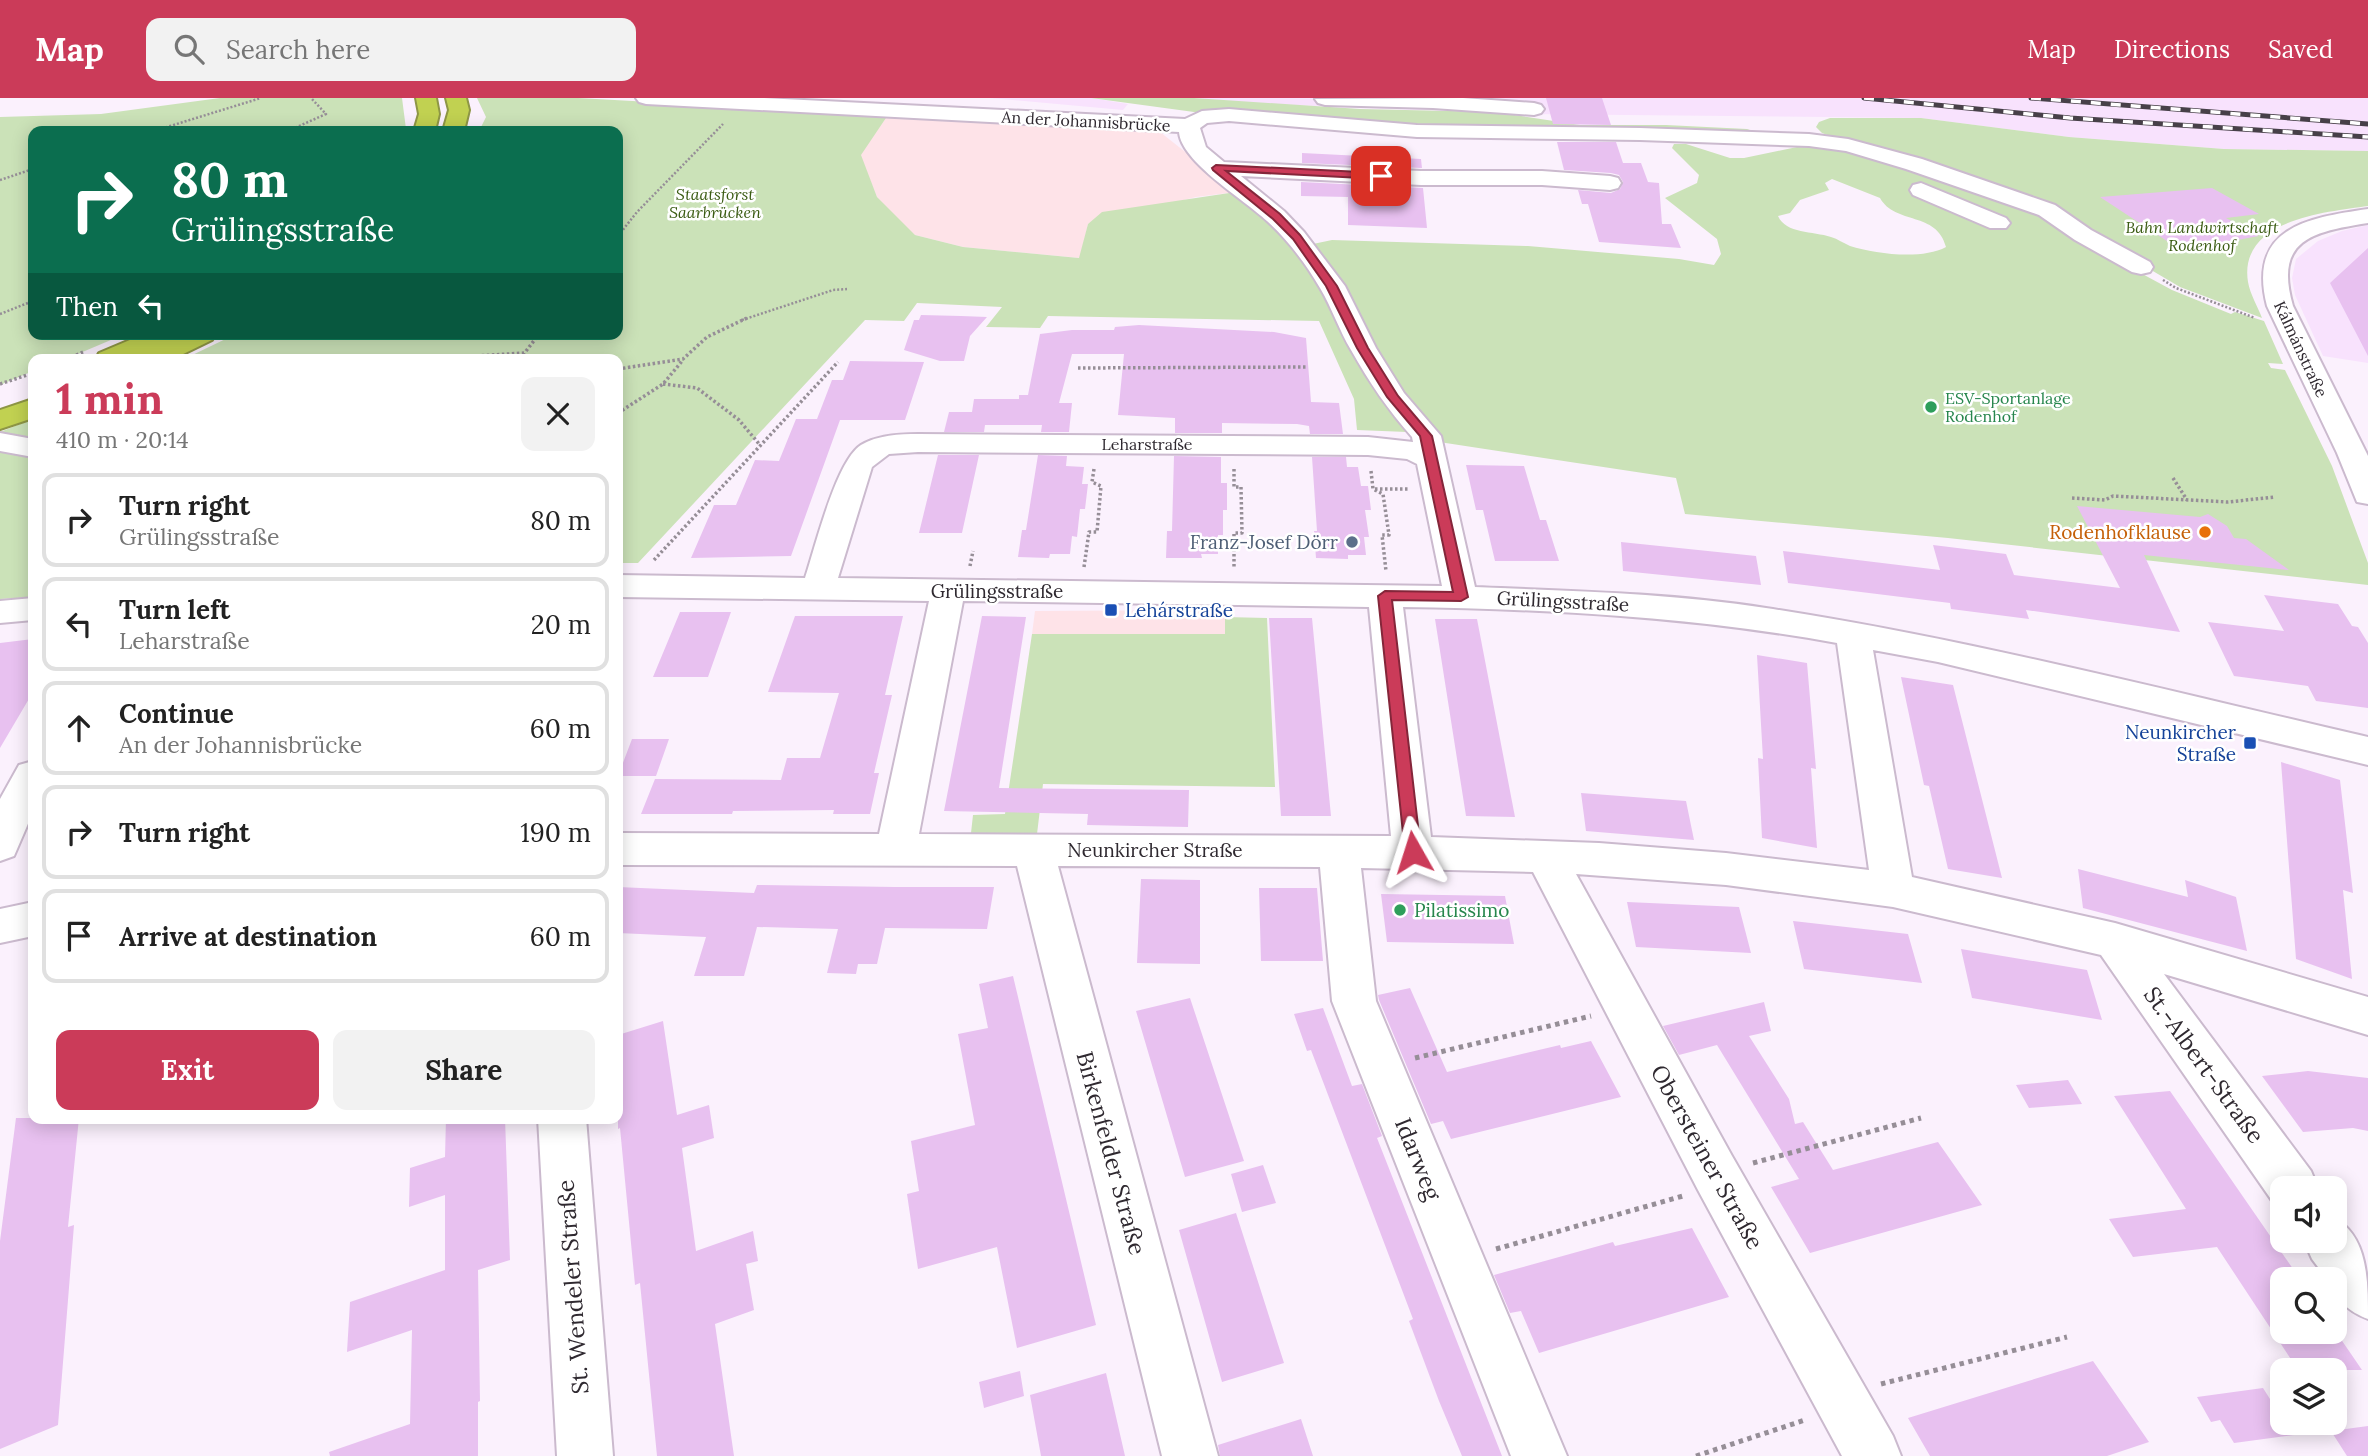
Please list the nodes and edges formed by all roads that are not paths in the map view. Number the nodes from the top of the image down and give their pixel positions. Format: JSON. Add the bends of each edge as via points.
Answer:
{"nodes":[{"id":1,"x":426,"y":98,"type":"edge"},
{"id":2,"x":646,"y":98,"type":"edge"},
{"id":3,"x":1306,"y":98,"type":"edge"},
{"id":4,"x":1080,"y":100,"type":"dead end"},
{"id":5,"x":1559,"y":111,"type":"dead end"},
{"id":6,"x":1787,"y":119,"type":"dead end"},
{"id":7,"x":1196,"y":121,"type":"junction"},
{"id":8,"x":426,"y":126,"type":"edge"},
{"id":9,"x":1820,"y":141,"type":"junction"},
{"id":10,"x":1216,"y":168,"type":"junction"},
{"id":11,"x":1610,"y":183,"type":"dead end"},
{"id":12,"x":2368,"y":216,"type":"edge"},
{"id":13,"x":1998,"y":223,"type":"dead end"},
{"id":14,"x":2141,"y":267,"type":"road end"},
{"id":15,"x":153,"y":340,"type":"edge"},
{"id":16,"x":191,"y":340,"type":"edge"},
{"id":17,"x":121,"y":354,"type":"edge"},
{"id":18,"x":161,"y":354,"type":"edge"},
{"id":19,"x":28,"y":395,"type":"edge"},
{"id":20,"x":9,"y":418,"type":"edge"},
{"id":21,"x":28,"y":442,"type":"edge"},
{"id":22,"x":2360,"y":455,"type":"edge"},
{"id":23,"x":1431,"y":459,"type":"junction"},
{"id":24,"x":2368,"y":495,"type":"edge"},
{"id":25,"x":624,"y":586,"type":"edge"},
{"id":26,"x":818,"y":589,"type":"junction"},
{"id":27,"x":948,"y":591,"type":"junction"},
{"id":28,"x":1385,"y":596,"type":"junction"},
{"id":29,"x":1461,"y":597,"type":"junction"},
{"id":30,"x":28,"y":609,"type":"edge"},
{"id":31,"x":0,"y":612,"type":"edge"},
{"id":32,"x":1853,"y":634,"type":"junction"},
{"id":33,"x":2368,"y":751,"type":"edge"},
{"id":34,"x":28,"y":784,"type":"edge"},
{"id":35,"x":0,"y":845,"type":"edge"},
{"id":36,"x":623,"y":849,"type":"edge"},
{"id":37,"x":896,"y":849,"type":"junction"},
{"id":38,"x":1033,"y":850,"type":"junction"},
{"id":39,"x":1339,"y":852,"type":"junction"},
{"id":40,"x":1413,"y":852,"type":"junction"},
{"id":41,"x":1545,"y":856,"type":"junction"},
{"id":42,"x":1893,"y":890,"type":"junction"},
{"id":43,"x":28,"y":920,"type":"edge"},
{"id":44,"x":0,"y":926,"type":"edge"},
{"id":45,"x":2115,"y":941,"type":"junction"},
{"id":46,"x":2368,"y":1016,"type":"edge"},
{"id":47,"x":562,"y":1124,"type":"edge"},
{"id":48,"x":2284,"y":1176,"type":"edge"},
{"id":49,"x":2339,"y":1253,"type":"edge"},
{"id":50,"x":2368,"y":1293,"type":"edge"},
{"id":51,"x":585,"y":1456,"type":"edge"},
{"id":52,"x":1190,"y":1456,"type":"edge"},
{"id":53,"x":1539,"y":1456,"type":"edge"},
{"id":54,"x":1872,"y":1456,"type":"edge"}],
"edges":[{"from":1,"to":8,"type":"highway"},
{"from":2,"to":7,"type":"street","name":"An der Johannisbrücke"},
{"from":3,"to":5,"type":"street"},
{"from":4,"to":7,"type":"street"},
{"from":6,"to":9,"type":"street"},
{"from":7,"to":9,"type":"street","via":[[1229,115],[1448,132]]},
{"from":7,"to":10,"type":"street","name":"An der Johannisbrücke","via":[[1190,138]]},
{"from":9,"to":13,"type":"street"},
{"from":9,"to":14,"type":"street","via":[[1914,164],[2047,210]]},
{"from":10,"to":11,"type":"street"},
{"from":10,"to":23,"type":"street","name":"An der Johannisbrücke","via":[[1296,237],[1332,286],[1393,397],[1426,436]]},
{"from":12,"to":22,"type":"street","name":"Kálmánstraße","via":[[2330,222],[2294,237],[2282,246],[2273,274],[2274,292],[2287,323]]},
{"from":15,"to":17,"type":"highway"},
{"from":16,"to":18,"type":"highway"},
{"from":19,"to":20,"type":"highway"},
{"from":20,"to":21,"type":"street"},
{"from":22,"to":24,"type":"street","name":"Kálmánstraße"},
{"from":23,"to":26,"type":"street","name":"Leharstraße","via":[[1395,447],[1368,446],[900,443],[881,447],[861,459],[857,467]]},
{"from":23,"to":29,"type":"street"},
{"from":25,"to":26,"type":"street","name":"Grülingsstraße"},
{"from":26,"to":27,"type":"street","name":"Grülingsstraße"},
{"from":27,"to":28,"type":"street","name":"Grülingsstraße"},
{"from":27,"to":37,"type":"street"},
{"from":28,"to":29,"type":"street","name":"Grülingsstraße"},
{"from":28,"to":40,"type":"street"},
{"from":29,"to":32,"type":"street","name":"Grülingsstraße","via":[[1634,604]]},
{"from":30,"to":31,"type":"street"},
{"from":32,"to":33,"type":"street","name":"Grülingsstraße"},
{"from":32,"to":42,"type":"street"},
{"from":34,"to":35,"type":"street"},
{"from":36,"to":37,"type":"street","name":"Neunkircher Straße"},
{"from":37,"to":38,"type":"street","name":"Neunkircher Straße"},
{"from":38,"to":39,"type":"street","name":"Neunkircher Straße"},
{"from":38,"to":52,"type":"street","name":"Birkenfelder Straße"},
{"from":39,"to":40,"type":"street","name":"Neunkircher Straße"},
{"from":39,"to":53,"type":"street","name":"Idarweg","via":[[1354,1001]]},
{"from":40,"to":41,"type":"street","name":"Neunkircher Straße"},
{"from":41,"to":42,"type":"street","name":"Neunkircher Straße","via":[[1726,869]]},
{"from":41,"to":54,"type":"street","name":"Obersteiner Straße"},
{"from":42,"to":45,"type":"street","name":"Neunkircher Straße"},
{"from":43,"to":44,"type":"street"},
{"from":45,"to":46,"type":"street","name":"Neunkircher Straße"},
{"from":45,"to":48,"type":"street","name":"St.-Albert-Straße"},
{"from":47,"to":51,"type":"street","name":"St. Wendeler Straße"},
{"from":49,"to":50,"type":"street"}]}
